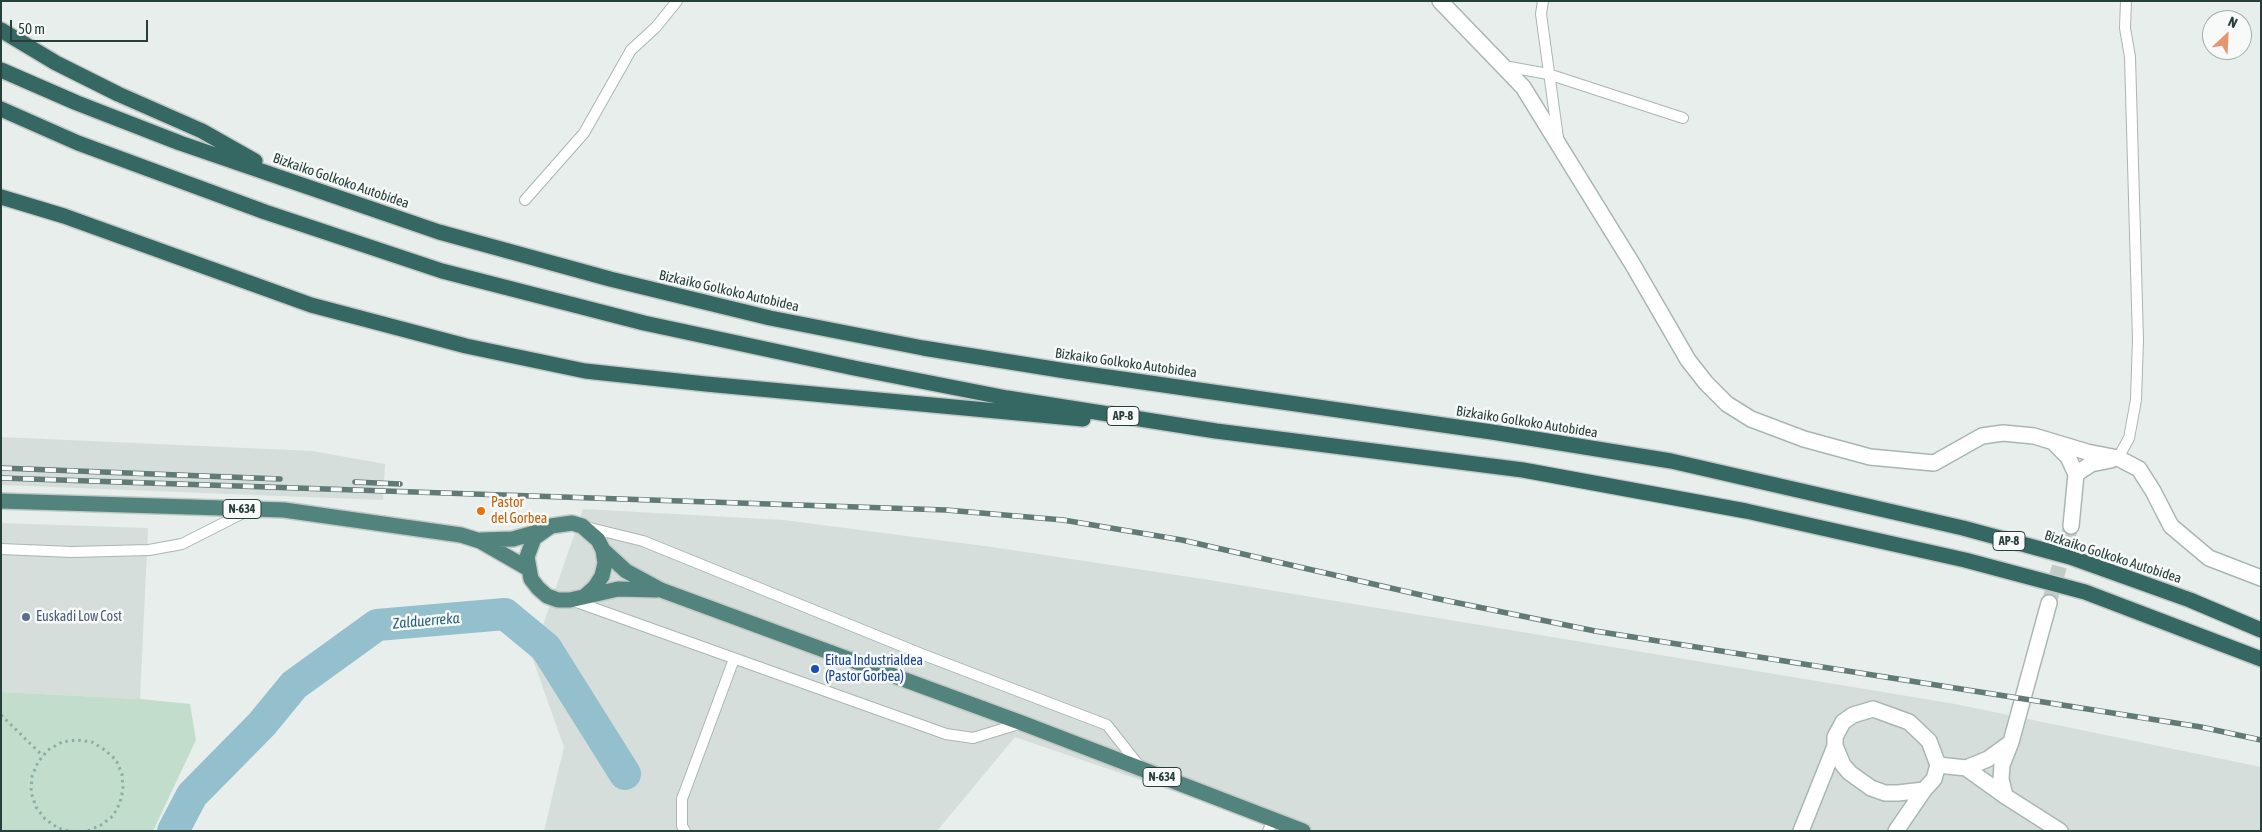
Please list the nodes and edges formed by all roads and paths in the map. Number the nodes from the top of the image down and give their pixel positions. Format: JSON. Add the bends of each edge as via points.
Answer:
{"nodes":[{"id":1,"x":678,"y":1,"type":"edge"},
{"id":2,"x":1440,"y":1,"type":"edge"},
{"id":3,"x":1542,"y":1,"type":"edge"},
{"id":4,"x":2126,"y":1,"type":"edge"},
{"id":5,"x":1,"y":30,"type":"edge"},
{"id":6,"x":1503,"y":66,"type":"junction"},
{"id":7,"x":1,"y":70,"type":"edge"},
{"id":8,"x":1548,"y":74,"type":"junction"},
{"id":9,"x":1,"y":109,"type":"edge"},
{"id":10,"x":1683,"y":118,"type":"dead end"},
{"id":11,"x":1558,"y":142,"type":"junction"},
{"id":12,"x":287,"y":179,"type":"junction"},
{"id":13,"x":1,"y":196,"type":"edge"},
{"id":14,"x":525,"y":200,"type":"dead end"},
{"id":15,"x":1216,"y":431,"type":"junction"},
{"id":16,"x":2054,"y":442,"type":"junction"},
{"id":17,"x":2118,"y":458,"type":"junction"},
{"id":18,"x":2076,"y":474,"type":"junction"},
{"id":19,"x":1,"y":501,"type":"edge"},
{"id":20,"x":251,"y":509,"type":"junction"},
{"id":21,"x":582,"y":526,"type":"junction"},
{"id":22,"x":2071,"y":526,"type":"tunnel mouth"},
{"id":23,"x":541,"y":531,"type":"junction"},
{"id":24,"x":480,"y":540,"type":"junction"},
{"id":25,"x":1,"y":549,"type":"edge"},
{"id":26,"x":603,"y":550,"type":"junction"},
{"id":27,"x":527,"y":568,"type":"junction"},
{"id":28,"x":2261,"y":578,"type":"edge"},
{"id":29,"x":661,"y":590,"type":"junction"},
{"id":30,"x":585,"y":596,"type":"junction"},
{"id":31,"x":570,"y":600,"type":"junction"},
{"id":32,"x":2049,"y":603,"type":"tunnel mouth"},
{"id":33,"x":2261,"y":630,"type":"edge"},
{"id":34,"x":734,"y":659,"type":"junction"},
{"id":35,"x":2261,"y":660,"type":"edge"},
{"id":36,"x":1,"y":715,"type":"edge"},
{"id":37,"x":1022,"y":724,"type":"junction"},
{"id":38,"x":2011,"y":742,"type":"junction"},
{"id":39,"x":1835,"y":746,"type":"junction"},
{"id":40,"x":43,"y":756,"type":"junction"},
{"id":41,"x":1938,"y":765,"type":"junction"},
{"id":42,"x":1966,"y":768,"type":"junction"},
{"id":43,"x":1141,"y":769,"type":"junction"},
{"id":44,"x":1924,"y":790,"type":"junction"},
{"id":45,"x":2005,"y":796,"type":"junction"},
{"id":46,"x":1270,"y":825,"type":"edge"},
{"id":47,"x":57,"y":829,"type":"edge"},
{"id":48,"x":68,"y":831,"type":"edge"},
{"id":49,"x":88,"y":831,"type":"edge"},
{"id":50,"x":685,"y":831,"type":"edge"},
{"id":51,"x":1303,"y":831,"type":"edge"},
{"id":52,"x":1801,"y":831,"type":"edge"},
{"id":53,"x":1896,"y":831,"type":"edge"},
{"id":54,"x":2060,"y":831,"type":"edge"}],
"edges":[{"from":1,"to":14,"type":"lane","via":[[631,50],[584,133]]},
{"from":2,"to":6,"type":"street"},
{"from":3,"to":8,"type":"lane"},
{"from":4,"to":17,"type":"lane","via":[[2138,340],[2136,400],[2130,438]]},
{"from":5,"to":12,"type":"highway","via":[[56,63],[202,131]]},
{"from":6,"to":8,"type":"lane"},
{"from":6,"to":11,"type":"street","via":[[1523,88]]},
{"from":7,"to":12,"type":"highway","name":"Bizkaiko Golkoko Autobidea","number":"AP-8","via":[[180,143]]},
{"from":8,"to":10,"type":"lane"},
{"from":8,"to":11,"type":"lane"},
{"from":9,"to":15,"type":"highway","number":"AP-8","via":[[78,142],[265,212],[442,271],[644,323],[854,368],[1007,398]]},
{"from":11,"to":16,"type":"street","via":[[1688,360],[1727,404],[1751,419],[1804,439],[1870,457],[1913,462],[1934,463],[1982,436],[2003,433]]},
{"from":12,"to":33,"type":"highway","name":"Bizkaiko Golkoko Autobidea","number":"AP-8","via":[[439,232],[610,280],[770,318],[923,348],[1066,371],[1671,461],[1963,528],[2070,557],[2190,600]]},
{"from":13,"to":15,"type":"highway","via":[[310,305],[466,346],[584,371]]},
{"from":15,"to":35,"type":"highway","number":"AP-8","via":[[1523,470],[1746,511],[1964,560],[2085,592]]},
{"from":16,"to":17,"type":"street"},
{"from":16,"to":18,"type":"street","via":[[2068,457]]},
{"from":17,"to":18,"type":"street","via":[[2091,464]]},
{"from":17,"to":28,"type":"street","via":[[2139,469],[2171,526],[2209,558]]},
{"from":18,"to":22,"type":"street"},
{"from":19,"to":20,"type":"highway","number":"N-634"},
{"from":20,"to":24,"type":"highway","number":"N-634","via":[[284,510],[390,524]]},
{"from":20,"to":25,"type":"lane","via":[[182,544],[149,550],[72,552]]},
{"from":21,"to":23,"type":"highway","number":"N-634","via":[[561,523]]},
{"from":21,"to":26,"type":"highway","number":"N-634","via":[[598,540]]},
{"from":21,"to":43,"type":"lane","via":[[642,541],[1107,725]]},
{"from":23,"to":24,"type":"highway","number":"N-634","via":[[513,539]]},
{"from":23,"to":27,"type":"highway","via":[[529,547]]},
{"from":24,"to":27,"type":"highway","number":"N-634"},
{"from":26,"to":29,"type":"highway","number":"N-634","via":[[626,571]]},
{"from":26,"to":30,"type":"highway","via":[[602,576]]},
{"from":27,"to":31,"type":"highway","number":"N-634","via":[[531,579],[547,596]]},
{"from":29,"to":30,"type":"highway","number":"N-634","via":[[618,589]]},
{"from":29,"to":37,"type":"highway","number":"N-634"},
{"from":30,"to":31,"type":"highway","number":"N-634"},
{"from":31,"to":34,"type":"lane"},
{"from":32,"to":38,"type":"street"},
{"from":34,"to":37,"type":"lane","via":[[946,734],[973,738]]},
{"from":34,"to":50,"type":"lane","via":[[682,799],[682,826]]},
{"from":36,"to":40,"type":"path"},
{"from":37,"to":43,"type":"highway","number":"N-634"},
{"from":38,"to":42,"type":"street","via":[[1988,759]]},
{"from":38,"to":45,"type":"street","via":[[2002,765]]},
{"from":39,"to":41,"type":"street","via":[[1835,737],[1843,722],[1873,709],[1909,722],[1929,741]]},
{"from":39,"to":44,"type":"street","via":[[1843,765],[1871,788],[1898,794]]},
{"from":39,"to":52,"type":"street"},
{"from":40,"to":47,"type":"path","via":[[32,776],[31,792],[36,807]]},
{"from":40,"to":49,"type":"path","via":[[62,742],[77,740],[92,742],[116,760],[122,774],[120,803],[113,816]]},
{"from":41,"to":42,"type":"street"},
{"from":41,"to":44,"type":"street","via":[[1934,779]]},
{"from":42,"to":45,"type":"street"},
{"from":43,"to":46,"type":"highway","number":"N-634"},
{"from":44,"to":53,"type":"street"},
{"from":45,"to":54,"type":"street"},
{"from":46,"to":51,"type":"highway","number":"N-634"},
{"from":47,"to":48,"type":"path"}]}
